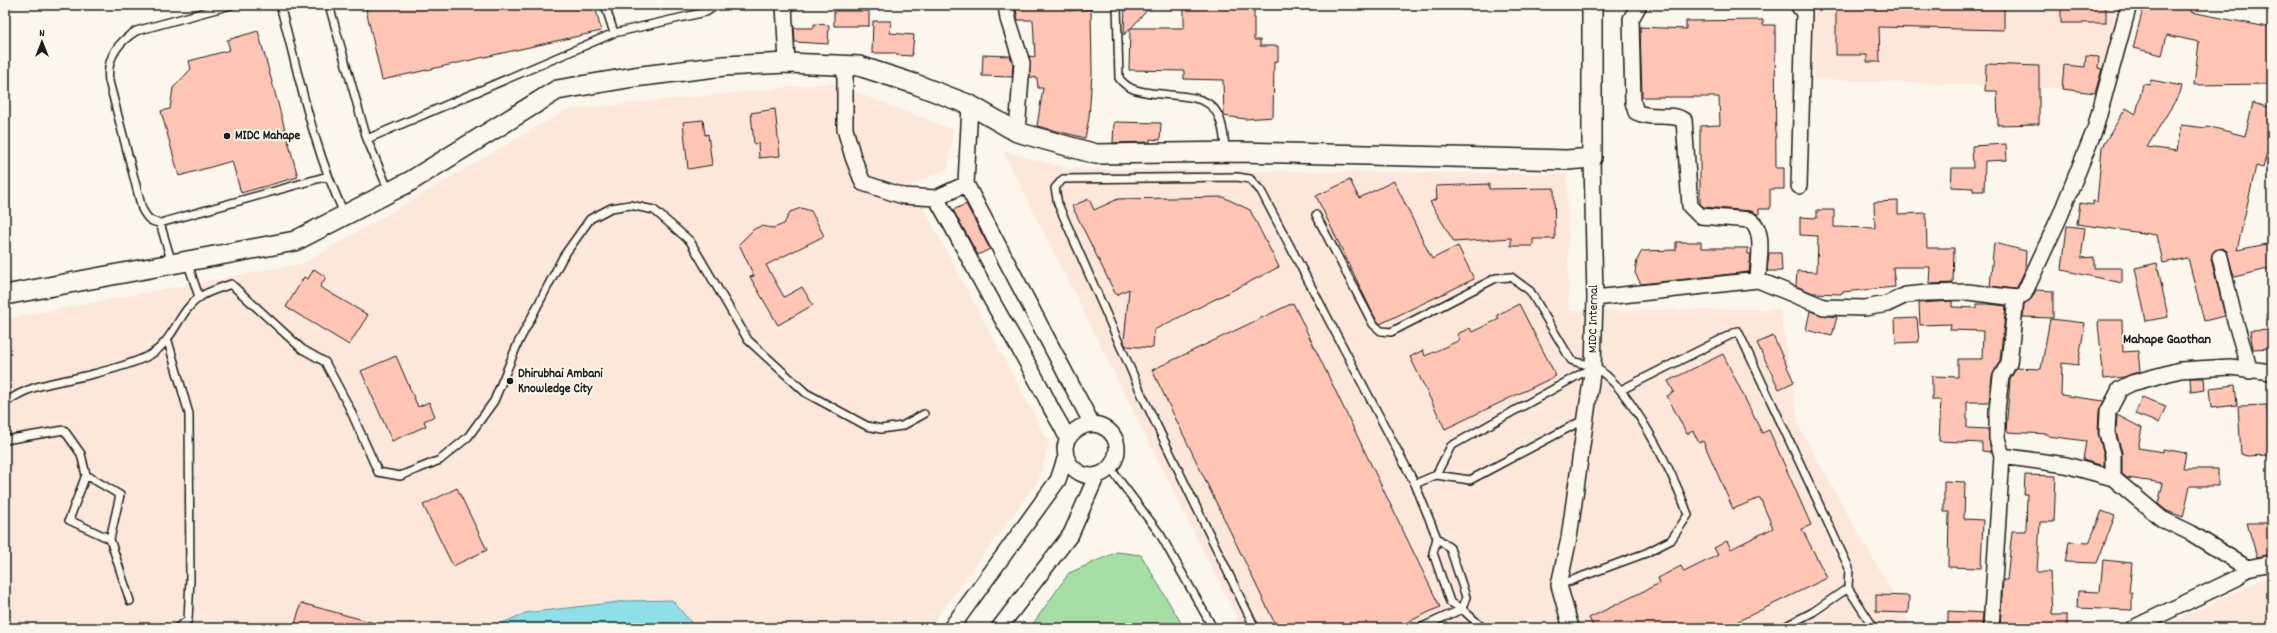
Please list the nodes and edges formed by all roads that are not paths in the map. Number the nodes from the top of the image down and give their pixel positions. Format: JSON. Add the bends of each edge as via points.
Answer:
{"nodes":[{"id":1,"x":231,"y":5,"type":"edge"},
{"id":2,"x":280,"y":5,"type":"edge"},
{"id":3,"x":329,"y":5,"type":"edge"},
{"id":4,"x":605,"y":5,"type":"edge"},
{"id":5,"x":717,"y":5,"type":"edge"},
{"id":6,"x":784,"y":5,"type":"edge"},
{"id":7,"x":1006,"y":5,"type":"edge"},
{"id":8,"x":1117,"y":5,"type":"edge"},
{"id":9,"x":1592,"y":5,"type":"edge"},
{"id":10,"x":1639,"y":5,"type":"edge"},
{"id":11,"x":1798,"y":5,"type":"edge"},
{"id":12,"x":2129,"y":5,"type":"edge"},
{"id":13,"x":614,"y":33,"type":"junction"},
{"id":14,"x":787,"y":63,"type":"junction"},
{"id":15,"x":845,"y":66,"type":"junction"},
{"id":16,"x":970,"y":105,"type":"junction"},
{"id":17,"x":1017,"y":132,"type":"junction"},
{"id":18,"x":367,"y":139,"type":"junction"},
{"id":19,"x":1225,"y":152,"type":"junction"},
{"id":20,"x":1592,"y":158,"type":"junction"},
{"id":21,"x":328,"y":176,"type":"junction"},
{"id":22,"x":966,"y":184,"type":"junction"},
{"id":23,"x":1799,"y":186,"type":"dead end"},
{"id":24,"x":390,"y":193,"type":"junction"},
{"id":25,"x":936,"y":198,"type":"junction"},
{"id":26,"x":345,"y":215,"type":"junction"},
{"id":27,"x":1316,"y":215,"type":"dead end"},
{"id":28,"x":160,"y":222,"type":"junction"},
{"id":29,"x":2220,"y":257,"type":"dead end"},
{"id":30,"x":179,"y":262,"type":"junction"},
{"id":31,"x":1758,"y":280,"type":"junction"},
{"id":32,"x":5,"y":295,"type":"edge"},
{"id":33,"x":199,"y":297,"type":"junction"},
{"id":34,"x":1595,"y":298,"type":"junction"},
{"id":35,"x":2016,"y":298,"type":"junction"},
{"id":36,"x":168,"y":341,"type":"junction"},
{"id":37,"x":1593,"y":366,"type":"junction"},
{"id":38,"x":2250,"y":371,"type":"junction"},
{"id":39,"x":2272,"y":372,"type":"edge"},
{"id":40,"x":1621,"y":390,"type":"junction"},
{"id":41,"x":5,"y":403,"type":"edge"},
{"id":42,"x":924,"y":414,"type":"dead end"},
{"id":43,"x":1585,"y":419,"type":"junction"},
{"id":44,"x":1092,"y":424,"type":"junction"},
{"id":45,"x":5,"y":440,"type":"edge"},
{"id":46,"x":1067,"y":440,"type":"junction"},
{"id":47,"x":1066,"y":456,"type":"junction"},
{"id":48,"x":2002,"y":456,"type":"junction"},
{"id":49,"x":1110,"y":468,"type":"junction"},
{"id":50,"x":86,"y":475,"type":"junction"},
{"id":51,"x":1097,"y":475,"type":"junction"},
{"id":52,"x":1436,"y":475,"type":"junction"},
{"id":53,"x":2113,"y":478,"type":"junction"},
{"id":54,"x":1415,"y":484,"type":"junction"},
{"id":55,"x":1437,"y":538,"type":"junction"},
{"id":56,"x":110,"y":539,"type":"junction"},
{"id":57,"x":2272,"y":563,"type":"edge"},
{"id":58,"x":2247,"y":568,"type":"junction"},
{"id":59,"x":1559,"y":585,"type":"junction"},
{"id":60,"x":1848,"y":588,"type":"junction"},
{"id":61,"x":130,"y":601,"type":"dead end"},
{"id":62,"x":1462,"y":609,"type":"junction"},
{"id":63,"x":177,"y":628,"type":"edge"},
{"id":64,"x":951,"y":628,"type":"edge"},
{"id":65,"x":999,"y":628,"type":"edge"},
{"id":66,"x":1213,"y":628,"type":"edge"},
{"id":67,"x":1255,"y":628,"type":"edge"},
{"id":68,"x":1420,"y":628,"type":"edge"},
{"id":69,"x":1483,"y":628,"type":"edge"},
{"id":70,"x":1571,"y":628,"type":"edge"},
{"id":71,"x":1782,"y":628,"type":"edge"},
{"id":72,"x":1874,"y":628,"type":"edge"},
{"id":73,"x":1991,"y":628,"type":"edge"},
{"id":74,"x":2133,"y":628,"type":"edge"}],
"edges":[{"from":1,"to":28,"type":"lane","via":[[136,31],[126,38],[111,57],[108,81],[142,209],[147,218],[153,222]]},
{"from":2,"to":21,"type":"lane"},
{"from":3,"to":18,"type":"lane"},
{"from":4,"to":13,"type":"lane"},
{"from":5,"to":13,"type":"lane","via":[[706,12]]},
{"from":6,"to":14,"type":"street"},
{"from":7,"to":17,"type":"street","via":[[1022,63]]},
{"from":8,"to":19,"type":"lane","via":[[1119,78],[1125,86],[1138,91],[1204,100],[1214,106],[1220,115]]},
{"from":9,"to":20,"type":"street","name":"MIDC Internal"},
{"from":10,"to":31,"type":"street","via":[[1631,19],[1633,102],[1636,112],[1646,117],[1678,117],[1684,120],[1690,206],[1700,216],[1750,220],[1756,224],[1759,232]]},
{"from":11,"to":23,"type":"street","via":[[1804,13]]},
{"from":12,"to":35,"type":"street","via":[[2095,129],[2060,216],[2024,294]]},
{"from":13,"to":18,"type":"lane"},
{"from":14,"to":15,"type":"street"},
{"from":14,"to":24,"type":"street","via":[[724,66],[557,90]]},
{"from":15,"to":16,"type":"street","via":[[859,66]]},
{"from":15,"to":25,"type":"street","via":[[845,129],[863,183],[903,196]]},
{"from":16,"to":17,"type":"street"},
{"from":16,"to":22,"type":"street"},
{"from":17,"to":19,"type":"street","via":[[1096,154]]},
{"from":18,"to":24,"type":"lane"},
{"from":19,"to":20,"type":"street","via":[[1567,160]]},
{"from":20,"to":34,"type":"street","name":"MIDC Internal"},
{"from":21,"to":26,"type":"lane"},
{"from":21,"to":28,"type":"lane"},
{"from":22,"to":25,"type":"street"},
{"from":22,"to":44,"type":"street"},
{"from":24,"to":26,"type":"street"},
{"from":25,"to":46,"type":"street","via":[[1042,389]]},
{"from":26,"to":30,"type":"street","via":[[295,242]]},
{"from":27,"to":37,"type":"lane","via":[[1373,324],[1381,331],[1391,332],[1496,278],[1511,277],[1530,291],[1571,360],[1578,364]]},
{"from":28,"to":30,"type":"lane"},
{"from":29,"to":38,"type":"street"},
{"from":30,"to":32,"type":"street"},
{"from":30,"to":33,"type":"lane"},
{"from":31,"to":34,"type":"street"},
{"from":31,"to":35,"type":"street","via":[[1824,307],[1865,308],[1928,292],[1968,292]]},
{"from":33,"to":36,"type":"lane","via":[[178,322]]},
{"from":33,"to":42,"type":"lane","via":[[231,284],[302,349],[325,362],[349,407],[378,472],[400,476],[440,460],[468,437],[494,401],[518,343],[563,257],[590,219],[611,208],[630,205],[654,210],[690,241],[748,340],[806,393],[867,426],[881,429],[902,426]]},
{"from":34,"to":37,"type":"street","name":"MIDC Internal"},
{"from":35,"to":48,"type":"street","via":[[2009,363],[2001,376],[1997,410],[1997,438]]},
{"from":36,"to":41,"type":"lane","via":[[147,357],[96,374],[47,382],[14,395]]},
{"from":36,"to":63,"type":"lane","via":[[189,414],[188,620]]},
{"from":37,"to":40,"type":"lane"},
{"from":37,"to":43,"type":"street","name":"MIDC Internal"},
{"from":37,"to":52,"type":"lane","via":[[1451,446]]},
{"from":38,"to":39,"type":"street"},
{"from":38,"to":53,"type":"street","via":[[2230,367],[2180,370],[2132,383],[2120,390],[2108,412],[2107,433],[2113,454]]},
{"from":40,"to":59,"type":"lane","via":[[1641,420],[1680,491],[1688,515],[1671,540],[1646,553]]},
{"from":40,"to":60,"type":"lane","via":[[1738,331],[1849,568]]},
{"from":43,"to":52,"type":"lane","via":[[1470,480]]},
{"from":43,"to":59,"type":"street","name":"MIDC Internal"},
{"from":44,"to":46,"type":"street","via":[[1077,428]]},
{"from":44,"to":49,"type":"street","via":[[1108,430],[1117,444],[1117,452]]},
{"from":45,"to":50,"type":"lane","via":[[64,430],[81,454]]},
{"from":46,"to":47,"type":"street"},
{"from":47,"to":51,"type":"street","via":[[1069,463],[1081,474]]},
{"from":47,"to":64,"type":"street","via":[[1058,480]]},
{"from":48,"to":53,"type":"street","via":[[2066,465]]},
{"from":48,"to":73,"type":"street"},
{"from":49,"to":51,"type":"street"},
{"from":49,"to":66,"type":"lane","via":[[1160,534]]},
{"from":50,"to":56,"type":"lane","via":[[120,495]]},
{"from":50,"to":56,"type":"lane","via":[[70,520]]},
{"from":51,"to":65,"type":"street","via":[[1071,534]]},
{"from":52,"to":54,"type":"lane"},
{"from":53,"to":58,"type":"street","via":[[2162,519],[2191,533]]},
{"from":54,"to":55,"type":"lane"},
{"from":54,"to":67,"type":"lane","via":[[1261,192],[1250,179],[1063,179],[1055,188],[1058,204],[1142,395]]},
{"from":55,"to":62,"type":"lane","via":[[1450,548],[1466,597]]},
{"from":55,"to":62,"type":"lane","via":[[1433,553],[1450,602]]},
{"from":56,"to":61,"type":"lane"},
{"from":57,"to":58,"type":"street"},
{"from":58,"to":74,"type":"street","via":[[2237,578]]},
{"from":59,"to":70,"type":"street","name":"MIDC Internal"},
{"from":60,"to":71,"type":"lane","via":[[1813,612]]},
{"from":60,"to":72,"type":"lane"},
{"from":62,"to":68,"type":"lane"},
{"from":62,"to":69,"type":"lane"}]}
